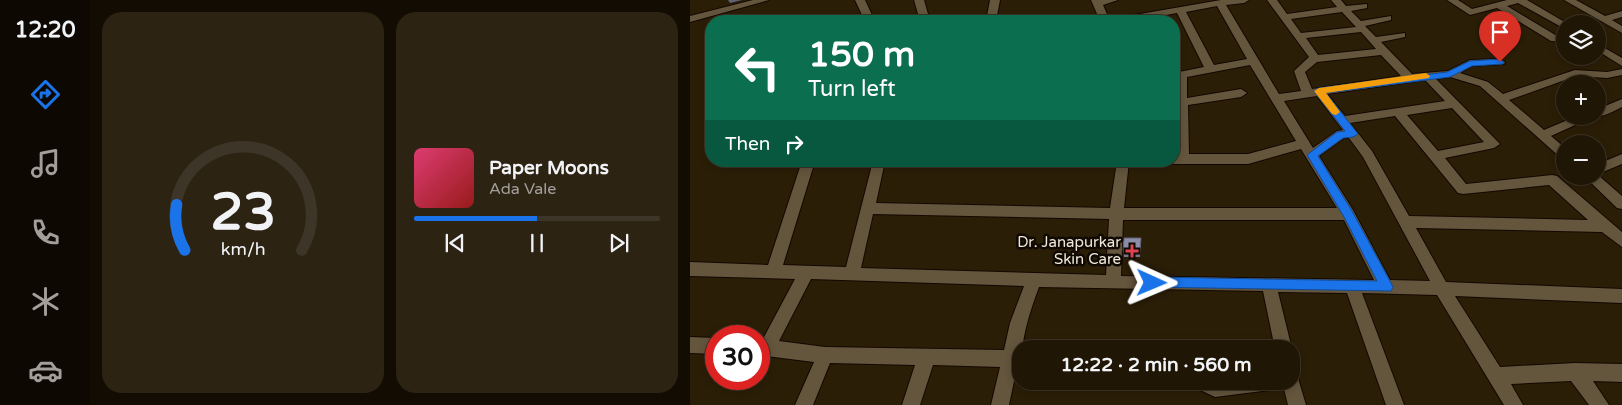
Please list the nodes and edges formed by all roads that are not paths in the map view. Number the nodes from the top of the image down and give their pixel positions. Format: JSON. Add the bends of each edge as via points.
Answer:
{"nodes":[{"id":1,"x":764,"y":0,"type":"edge"},
{"id":2,"x":860,"y":0,"type":"edge"},
{"id":3,"x":919,"y":0,"type":"edge"},
{"id":4,"x":994,"y":0,"type":"edge"},
{"id":5,"x":1113,"y":0,"type":"edge"},
{"id":6,"x":1244,"y":0,"type":"edge"},
{"id":7,"x":1272,"y":0,"type":"edge"},
{"id":8,"x":1336,"y":0,"type":"edge"},
{"id":9,"x":1452,"y":0,"type":"edge"},
{"id":10,"x":1520,"y":0,"type":"edge"},
{"id":11,"x":1569,"y":0,"type":"edge"},
{"id":12,"x":1096,"y":1,"type":"edge"},
{"id":13,"x":1211,"y":3,"type":"edge"},
{"id":14,"x":1364,"y":6,"type":"dead end"},
{"id":15,"x":1499,"y":6,"type":"junction"},
{"id":16,"x":1344,"y":8,"type":"junction"},
{"id":17,"x":1180,"y":9,"type":"junction"},
{"id":18,"x":1622,"y":14,"type":"edge"},
{"id":19,"x":705,"y":15,"type":"edge"},
{"id":20,"x":706,"y":15,"type":"edge"},
{"id":21,"x":868,"y":15,"type":"edge"},
{"id":22,"x":923,"y":15,"type":"edge"},
{"id":23,"x":992,"y":15,"type":"edge"},
{"id":24,"x":1103,"y":15,"type":"edge"},
{"id":25,"x":1149,"y":15,"type":"edge"},
{"id":26,"x":1595,"y":15,"type":"edge"},
{"id":27,"x":1285,"y":17,"type":"junction"},
{"id":28,"x":1388,"y":18,"type":"dead end"},
{"id":29,"x":690,"y":19,"type":"edge"},
{"id":30,"x":1606,"y":19,"type":"edge"},
{"id":31,"x":1556,"y":21,"type":"edge"},
{"id":32,"x":1606,"y":21,"type":"edge"},
{"id":33,"x":1361,"y":26,"type":"junction"},
{"id":34,"x":1622,"y":30,"type":"edge"},
{"id":35,"x":1401,"y":35,"type":"dead end"},
{"id":36,"x":1300,"y":36,"type":"junction"},
{"id":37,"x":1374,"y":40,"type":"junction"},
{"id":38,"x":1556,"y":40,"type":"edge"},
{"id":39,"x":1384,"y":51,"type":"junction"},
{"id":40,"x":1606,"y":52,"type":"edge"},
{"id":41,"x":1314,"y":59,"type":"junction"},
{"id":42,"x":1253,"y":61,"type":"junction"},
{"id":43,"x":1500,"y":62,"type":"dead end"},
{"id":44,"x":1622,"y":63,"type":"edge"},
{"id":45,"x":1211,"y":69,"type":"junction"},
{"id":46,"x":1622,"y":72,"type":"edge"},
{"id":47,"x":1180,"y":74,"type":"edge"},
{"id":48,"x":1450,"y":74,"type":"junction"},
{"id":49,"x":1427,"y":76,"type":"junction"},
{"id":50,"x":1409,"y":78,"type":"junction"},
{"id":51,"x":1180,"y":88,"type":"edge"},
{"id":52,"x":1314,"y":92,"type":"junction"},
{"id":53,"x":1241,"y":93,"type":"dead end"},
{"id":54,"x":1277,"y":98,"type":"junction"},
{"id":55,"x":1500,"y":99,"type":"junction"},
{"id":56,"x":1183,"y":102,"type":"junction"},
{"id":57,"x":1622,"y":103,"type":"edge"},
{"id":58,"x":1453,"y":104,"type":"junction"},
{"id":59,"x":1606,"y":110,"type":"edge"},
{"id":60,"x":1398,"y":112,"type":"junction"},
{"id":61,"x":1342,"y":120,"type":"junction"},
{"id":62,"x":1567,"y":125,"type":"edge"},
{"id":63,"x":1353,"y":134,"type":"junction"},
{"id":64,"x":1542,"y":135,"type":"junction"},
{"id":65,"x":1305,"y":143,"type":"junction"},
{"id":66,"x":1180,"y":145,"type":"edge"},
{"id":67,"x":1556,"y":147,"type":"edge"},
{"id":68,"x":1312,"y":155,"type":"junction"},
{"id":69,"x":1434,"y":156,"type":"junction"},
{"id":70,"x":1180,"y":159,"type":"edge"},
{"id":71,"x":1622,"y":160,"type":"edge"},
{"id":72,"x":807,"y":167,"type":"edge"},
{"id":73,"x":878,"y":167,"type":"edge"},
{"id":74,"x":1122,"y":167,"type":"edge"},
{"id":75,"x":1606,"y":167,"type":"edge"},
{"id":76,"x":1600,"y":185,"type":"edge"},
{"id":77,"x":1622,"y":204,"type":"edge"},
{"id":78,"x":869,"y":208,"type":"junction"},
{"id":79,"x":1116,"y":214,"type":"junction"},
{"id":80,"x":1348,"y":214,"type":"junction"},
{"id":81,"x":1407,"y":222,"type":"junction"},
{"id":82,"x":1604,"y":226,"type":"junction"},
{"id":83,"x":1622,"y":241,"type":"edge"},
{"id":84,"x":690,"y":270,"type":"edge"},
{"id":85,"x":773,"y":272,"type":"junction"},
{"id":86,"x":806,"y":273,"type":"junction"},
{"id":87,"x":852,"y":274,"type":"junction"},
{"id":88,"x":1034,"y":280,"type":"junction"},
{"id":89,"x":1113,"y":282,"type":"junction"},
{"id":90,"x":1269,"y":285,"type":"junction"},
{"id":91,"x":1352,"y":286,"type":"junction"},
{"id":92,"x":1386,"y":287,"type":"junction"},
{"id":93,"x":1442,"y":288,"type":"junction"},
{"id":94,"x":1622,"y":296,"type":"edge"},
{"id":95,"x":770,"y":336,"type":"edge"},
{"id":96,"x":1017,"y":340,"type":"edge"},
{"id":97,"x":1282,"y":340,"type":"edge"},
{"id":98,"x":690,"y":345,"type":"edge"},
{"id":99,"x":705,"y":346,"type":"edge"},
{"id":100,"x":770,"y":349,"type":"edge"},
{"id":101,"x":825,"y":354,"type":"junction"},
{"id":102,"x":927,"y":356,"type":"junction"},
{"id":103,"x":1012,"y":359,"type":"edge"},
{"id":104,"x":1012,"y":370,"type":"edge"},
{"id":105,"x":1575,"y":372,"type":"junction"},
{"id":106,"x":1622,"y":372,"type":"edge"},
{"id":107,"x":1496,"y":376,"type":"junction"},
{"id":108,"x":1293,"y":390,"type":"edge"},
{"id":109,"x":804,"y":405,"type":"edge"},
{"id":110,"x":911,"y":405,"type":"edge"},
{"id":111,"x":1000,"y":405,"type":"edge"},
{"id":112,"x":1297,"y":405,"type":"edge"},
{"id":113,"x":1395,"y":405,"type":"edge"},
{"id":114,"x":1514,"y":405,"type":"edge"},
{"id":115,"x":1600,"y":405,"type":"edge"}],
"edges":[{"from":1,"to":20,"type":"street"},
{"from":2,"to":21,"type":"street"},
{"from":3,"to":22,"type":"street"},
{"from":4,"to":23,"type":"street"},
{"from":5,"to":12,"type":"street"},
{"from":6,"to":13,"type":"street"},
{"from":7,"to":27,"type":"street"},
{"from":8,"to":16,"type":"street"},
{"from":9,"to":15,"type":"street","via":[[1470,12]]},
{"from":10,"to":15,"type":"street"},
{"from":10,"to":31,"type":"street"},
{"from":11,"to":26,"type":"street"},
{"from":12,"to":24,"type":"street"},
{"from":13,"to":17,"type":"street"},
{"from":13,"to":42,"type":"street"},
{"from":14,"to":16,"type":"street"},
{"from":15,"to":38,"type":"street"},
{"from":16,"to":27,"type":"street"},
{"from":16,"to":33,"type":"street"},
{"from":17,"to":25,"type":"street"},
{"from":17,"to":45,"type":"street"},
{"from":18,"to":30,"type":"street"},
{"from":19,"to":29,"type":"street"},
{"from":27,"to":36,"type":"street"},
{"from":28,"to":33,"type":"street"},
{"from":32,"to":34,"type":"street"},
{"from":33,"to":36,"type":"street"},
{"from":33,"to":37,"type":"street"},
{"from":35,"to":37,"type":"street"},
{"from":36,"to":41,"type":"street"},
{"from":37,"to":39,"type":"street"},
{"from":39,"to":41,"type":"street"},
{"from":39,"to":50,"type":"street"},
{"from":40,"to":44,"type":"street"},
{"from":41,"to":52,"type":"street","via":[[1299,71]]},
{"from":42,"to":45,"type":"street"},
{"from":42,"to":54,"type":"street"},
{"from":43,"to":48,"type":"street","via":[[1470,63]]},
{"from":45,"to":47,"type":"street"},
{"from":46,"to":55,"type":"street","via":[[1608,75],[1575,73]]},
{"from":48,"to":49,"type":"street"},
{"from":48,"to":55,"type":"street","via":[[1483,84]]},
{"from":49,"to":50,"type":"street"},
{"from":49,"to":58,"type":"street"},
{"from":50,"to":52,"type":"street"},
{"from":51,"to":56,"type":"street"},
{"from":52,"to":54,"type":"street"},
{"from":52,"to":61,"type":"street"},
{"from":53,"to":56,"type":"street"},
{"from":54,"to":65,"type":"street"},
{"from":55,"to":64,"type":"street"},
{"from":56,"to":66,"type":"street"},
{"from":57,"to":59,"type":"street"},
{"from":58,"to":60,"type":"street"},
{"from":58,"to":69,"type":"street","via":[[1494,144]]},
{"from":60,"to":61,"type":"street"},
{"from":60,"to":69,"type":"street"},
{"from":61,"to":63,"type":"street"},
{"from":62,"to":64,"type":"street"},
{"from":63,"to":68,"type":"street","via":[[1341,134]]},
{"from":63,"to":81,"type":"street"},
{"from":64,"to":67,"type":"street"},
{"from":65,"to":68,"type":"street"},
{"from":65,"to":70,"type":"street","via":[[1253,158]]},
{"from":68,"to":80,"type":"street"},
{"from":69,"to":82,"type":"street","via":[[1465,190],[1552,180]]},
{"from":71,"to":75,"type":"street"},
{"from":72,"to":85,"type":"street"},
{"from":73,"to":78,"type":"street"},
{"from":74,"to":79,"type":"street"},
{"from":76,"to":77,"type":"street"},
{"from":78,"to":79,"type":"street"},
{"from":78,"to":87,"type":"street"},
{"from":79,"to":80,"type":"street"},
{"from":79,"to":89,"type":"street"},
{"from":80,"to":92,"type":"street"},
{"from":81,"to":82,"type":"street"},
{"from":81,"to":93,"type":"street"},
{"from":82,"to":83,"type":"street"},
{"from":84,"to":85,"type":"street"},
{"from":85,"to":86,"type":"street"},
{"from":86,"to":87,"type":"street"},
{"from":86,"to":95,"type":"street"},
{"from":87,"to":88,"type":"street"},
{"from":88,"to":89,"type":"street"},
{"from":88,"to":96,"type":"street","via":[[1018,323]]},
{"from":89,"to":90,"type":"street"},
{"from":90,"to":91,"type":"street"},
{"from":90,"to":97,"type":"street"},
{"from":91,"to":92,"type":"street"},
{"from":91,"to":113,"type":"street"},
{"from":92,"to":93,"type":"street"},
{"from":93,"to":94,"type":"street"},
{"from":93,"to":107,"type":"street"},
{"from":98,"to":99,"type":"street"},
{"from":100,"to":101,"type":"street"},
{"from":101,"to":102,"type":"street"},
{"from":101,"to":109,"type":"street"},
{"from":102,"to":103,"type":"street"},
{"from":102,"to":110,"type":"street"},
{"from":104,"to":111,"type":"street"},
{"from":105,"to":106,"type":"street"},
{"from":105,"to":107,"type":"street"},
{"from":105,"to":115,"type":"street"},
{"from":107,"to":114,"type":"street"},
{"from":108,"to":112,"type":"street"}]}
